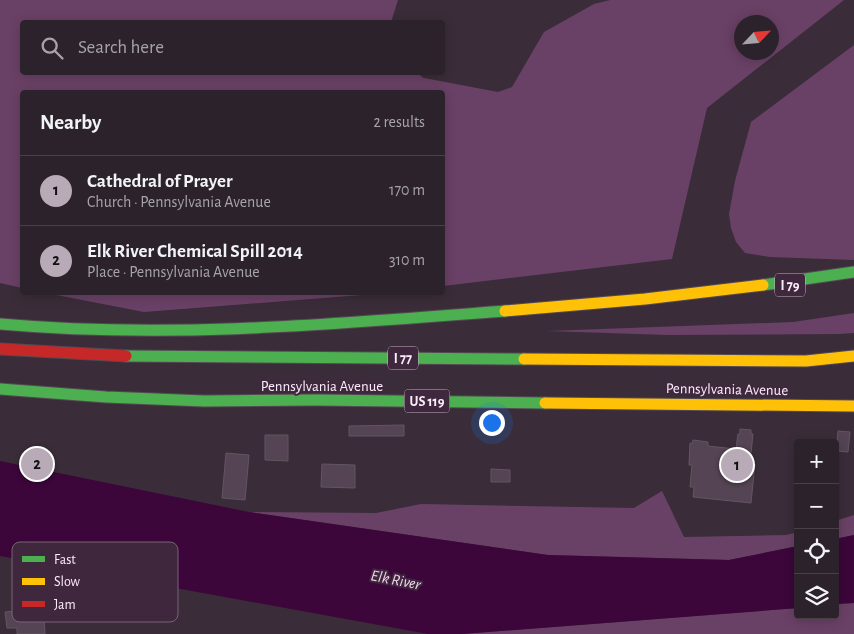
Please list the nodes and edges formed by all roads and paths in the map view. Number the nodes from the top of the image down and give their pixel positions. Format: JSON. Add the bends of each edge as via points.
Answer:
{"nodes":[{"id":1,"x":854,"y":272,"type":"edge"},
{"id":2,"x":854,"y":280,"type":"edge"},
{"id":3,"x":725,"y":290,"type":"junction"},
{"id":4,"x":0,"y":324,"type":"edge"},
{"id":5,"x":0,"y":349,"type":"edge"},
{"id":6,"x":854,"y":356,"type":"edge"},
{"id":7,"x":806,"y":361,"type":"junction"},
{"id":8,"x":854,"y":365,"type":"edge"},
{"id":9,"x":0,"y":389,"type":"edge"},
{"id":10,"x":854,"y":406,"type":"edge"}],
"edges":[{"from":1,"to":3,"type":"main road"},
{"from":2,"to":3,"type":"main road","number":"I 79"},
{"from":3,"to":4,"type":"main road","via":[[548,308],[264,329],[179,332],[64,330]]},
{"from":5,"to":7,"type":"main road","number":"I 77","via":[[120,356]]},
{"from":6,"to":7,"type":"main road","number":"I 77"},
{"from":7,"to":8,"type":"main road"},
{"from":9,"to":10,"type":"main road","name":"Pennsylvania Avenue","number":"US 119","via":[[204,401]]}]}
